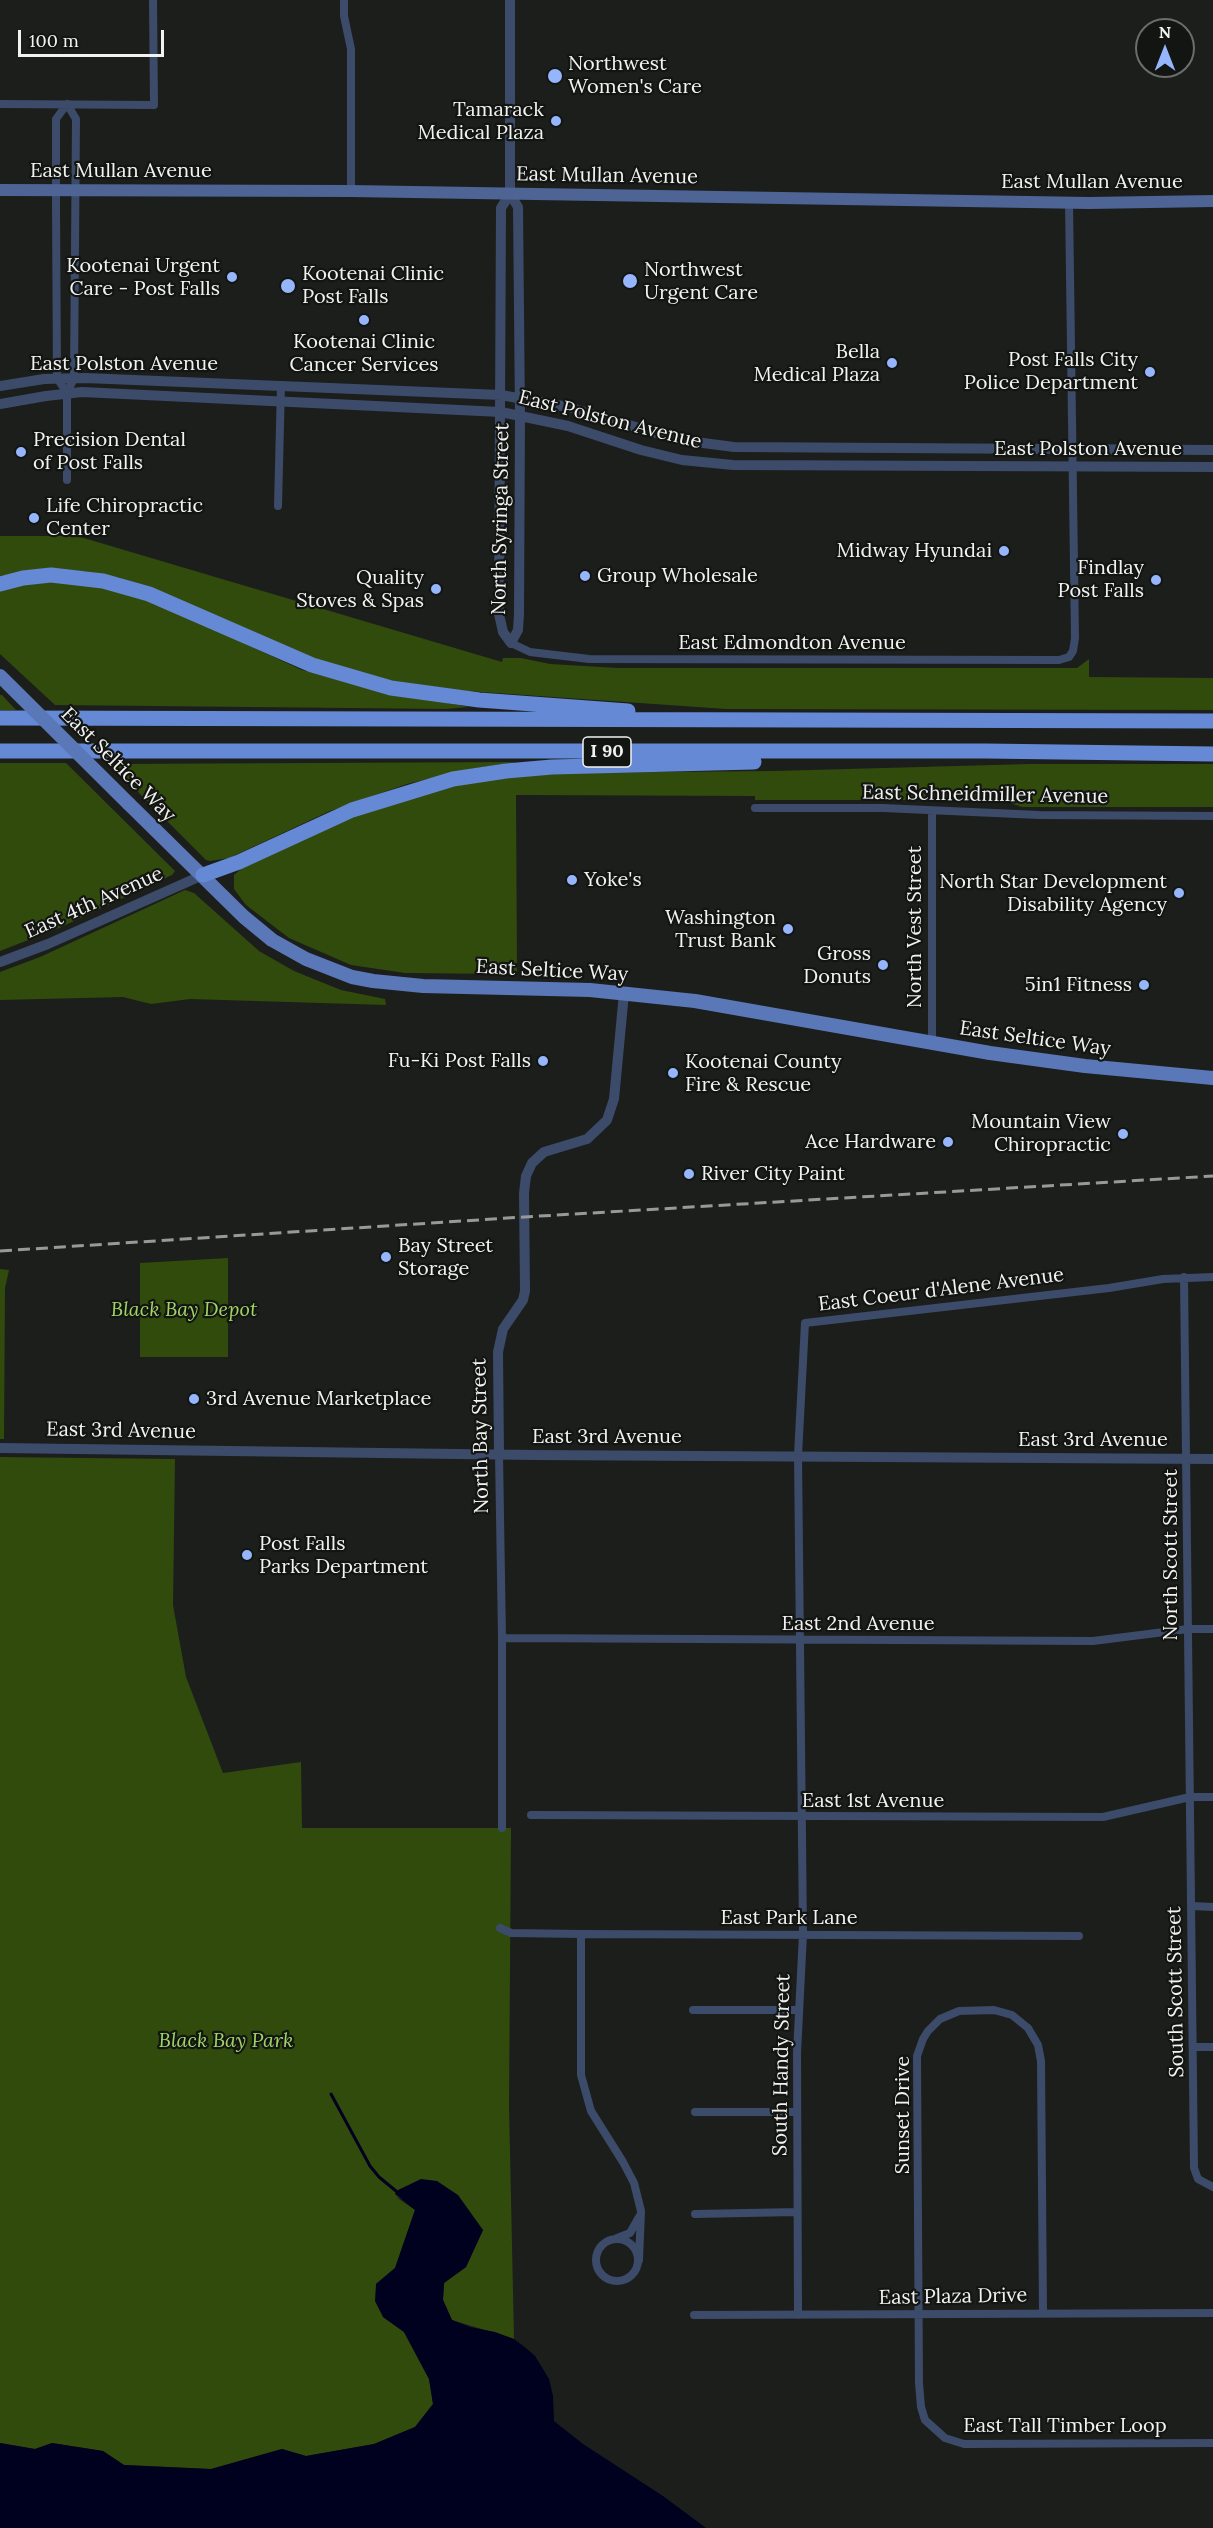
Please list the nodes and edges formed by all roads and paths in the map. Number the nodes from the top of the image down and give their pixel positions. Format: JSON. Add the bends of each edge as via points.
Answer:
{"nodes":[{"id":1,"x":153,"y":0,"type":"edge"},
{"id":2,"x":344,"y":0,"type":"edge"},
{"id":3,"x":510,"y":0,"type":"edge"},
{"id":4,"x":0,"y":104,"type":"edge"},
{"id":5,"x":67,"y":104,"type":"junction"},
{"id":6,"x":75,"y":189,"type":"junction"},
{"id":7,"x":0,"y":190,"type":"edge"},
{"id":8,"x":56,"y":190,"type":"junction"},
{"id":9,"x":351,"y":191,"type":"junction"},
{"id":10,"x":510,"y":194,"type":"junction"},
{"id":11,"x":1213,"y":201,"type":"edge"},
{"id":12,"x":1069,"y":202,"type":"junction"},
{"id":13,"x":57,"y":378,"type":"junction"},
{"id":14,"x":74,"y":378,"type":"junction"},
{"id":15,"x":281,"y":385,"type":"junction"},
{"id":16,"x":0,"y":386,"type":"edge"},
{"id":17,"x":67,"y":393,"type":"junction"},
{"id":18,"x":501,"y":395,"type":"junction"},
{"id":19,"x":520,"y":398,"type":"junction"},
{"id":20,"x":282,"y":401,"type":"junction"},
{"id":21,"x":0,"y":404,"type":"edge"},
{"id":22,"x":501,"y":412,"type":"junction"},
{"id":23,"x":520,"y":416,"type":"junction"},
{"id":24,"x":1074,"y":449,"type":"junction"},
{"id":25,"x":1213,"y":450,"type":"edge"},
{"id":26,"x":1074,"y":466,"type":"junction"},
{"id":27,"x":1213,"y":467,"type":"edge"},
{"id":28,"x":67,"y":480,"type":"dead end"},
{"id":29,"x":278,"y":506,"type":"dead end"},
{"id":30,"x":0,"y":584,"type":"edge"},
{"id":31,"x":511,"y":643,"type":"junction"},
{"id":32,"x":0,"y":676,"type":"edge"},
{"id":33,"x":0,"y":718,"type":"edge"},
{"id":34,"x":757,"y":720,"type":"junction"},
{"id":35,"x":1213,"y":721,"type":"edge"},
{"id":36,"x":985,"y":751,"type":"junction"},
{"id":37,"x":0,"y":752,"type":"edge"},
{"id":38,"x":1213,"y":754,"type":"edge"},
{"id":39,"x":755,"y":808,"type":"dead end"},
{"id":40,"x":932,"y":811,"type":"junction"},
{"id":41,"x":1213,"y":816,"type":"edge"},
{"id":42,"x":203,"y":875,"type":"junction"},
{"id":43,"x":0,"y":963,"type":"edge"},
{"id":44,"x":624,"y":993,"type":"junction"},
{"id":45,"x":932,"y":1044,"type":"junction"},
{"id":46,"x":1213,"y":1078,"type":"edge"},
{"id":47,"x":1184,"y":1277,"type":"junction"},
{"id":48,"x":1213,"y":1277,"type":"edge"},
{"id":49,"x":0,"y":1448,"type":"edge"},
{"id":50,"x":499,"y":1454,"type":"junction"},
{"id":51,"x":798,"y":1455,"type":"junction"},
{"id":52,"x":1187,"y":1458,"type":"junction"},
{"id":53,"x":1213,"y":1459,"type":"edge"},
{"id":54,"x":1188,"y":1629,"type":"junction"},
{"id":55,"x":1213,"y":1629,"type":"edge"},
{"id":56,"x":502,"y":1638,"type":"junction"},
{"id":57,"x":800,"y":1640,"type":"junction"},
{"id":58,"x":1190,"y":1797,"type":"junction"},
{"id":59,"x":1213,"y":1797,"type":"edge"},
{"id":60,"x":531,"y":1815,"type":"dead end"},
{"id":61,"x":801,"y":1817,"type":"junction"},
{"id":62,"x":501,"y":1828,"type":"dead end"},
{"id":63,"x":1192,"y":1906,"type":"junction"},
{"id":64,"x":1213,"y":1907,"type":"edge"},
{"id":65,"x":500,"y":1928,"type":"dead end"},
{"id":66,"x":581,"y":1934,"type":"junction"},
{"id":67,"x":802,"y":1934,"type":"junction"},
{"id":68,"x":1079,"y":1936,"type":"dead end"},
{"id":69,"x":693,"y":2010,"type":"dead end"},
{"id":70,"x":799,"y":2010,"type":"junction"},
{"id":71,"x":1194,"y":2047,"type":"junction"},
{"id":72,"x":1213,"y":2047,"type":"edge"},
{"id":73,"x":695,"y":2112,"type":"dead end"},
{"id":74,"x":797,"y":2112,"type":"junction"},
{"id":75,"x":1213,"y":2187,"type":"edge"},
{"id":76,"x":640,"y":2211,"type":"junction"},
{"id":77,"x":797,"y":2212,"type":"junction"},
{"id":78,"x":695,"y":2214,"type":"dead end"},
{"id":79,"x":616,"y":2238,"type":"junction"},
{"id":80,"x":639,"y":2260,"type":"junction"},
{"id":81,"x":1043,"y":2313,"type":"junction"},
{"id":82,"x":1213,"y":2313,"type":"edge"},
{"id":83,"x":919,"y":2314,"type":"junction"},
{"id":84,"x":694,"y":2315,"type":"dead end"},
{"id":85,"x":798,"y":2315,"type":"junction"},
{"id":86,"x":1213,"y":2443,"type":"edge"}],
"edges":[{"from":1,"to":5,"type":"street","via":[[154,105]]},
{"from":2,"to":9,"type":"street","via":[[351,49]]},
{"from":3,"to":10,"type":"street","name":"North Syringa Street"},
{"from":4,"to":5,"type":"street"},
{"from":5,"to":6,"type":"street","via":[[76,119]]},
{"from":5,"to":8,"type":"street","via":[[56,119]]},
{"from":6,"to":8,"type":"main road","name":"East Mullan Avenue"},
{"from":6,"to":9,"type":"main road","name":"East Mullan Avenue"},
{"from":6,"to":14,"type":"street"},
{"from":7,"to":8,"type":"main road","name":"East Mullan Avenue"},
{"from":8,"to":13,"type":"street"},
{"from":9,"to":10,"type":"main road","name":"East Mullan Avenue"},
{"from":10,"to":12,"type":"main road","name":"East Mullan Avenue"},
{"from":10,"to":18,"type":"street","name":"North Syringa Street","via":[[501,208]]},
{"from":10,"to":19,"type":"street","name":"North Syringa Street","via":[[518,207]]},
{"from":11,"to":12,"type":"main road","name":"East Mullan Avenue"},
{"from":12,"to":24,"type":"street"},
{"from":13,"to":14,"type":"street","name":"East Polston Avenue"},
{"from":13,"to":16,"type":"street","name":"East Polston Avenue"},
{"from":13,"to":17,"type":"street"},
{"from":14,"to":15,"type":"street","name":"East Polston Avenue"},
{"from":14,"to":17,"type":"street"},
{"from":15,"to":18,"type":"street","name":"East Polston Avenue"},
{"from":15,"to":20,"type":"street"},
{"from":17,"to":20,"type":"street","name":"East Polston Avenue"},
{"from":17,"to":21,"type":"street","name":"East Polston Avenue"},
{"from":17,"to":28,"type":"street"},
{"from":18,"to":19,"type":"street","name":"East Polston Avenue"},
{"from":18,"to":22,"type":"street","name":"North Syringa Street"},
{"from":19,"to":23,"type":"street","name":"North Syringa Street"},
{"from":19,"to":24,"type":"street","name":"East Polston Avenue","via":[[709,445]]},
{"from":20,"to":22,"type":"street","name":"East Polston Avenue"},
{"from":20,"to":29,"type":"street"},
{"from":22,"to":23,"type":"street","name":"East Polston Avenue"},
{"from":22,"to":31,"type":"street","name":"North Syringa Street","via":[[499,614],[503,632]]},
{"from":23,"to":26,"type":"street","name":"East Polston Avenue","via":[[568,426],[641,450],[710,464]]},
{"from":23,"to":31,"type":"street","name":"North Syringa Street","via":[[519,614],[518,630]]},
{"from":24,"to":25,"type":"street","name":"East Polston Avenue"},
{"from":24,"to":26,"type":"street"},
{"from":26,"to":27,"type":"street","name":"East Polston Avenue"},
{"from":26,"to":31,"type":"street","name":"East Edmondton Avenue","via":[[1075,638],[1069,657],[589,659],[530,652]]},
{"from":30,"to":34,"type":"highway","via":[[51,575],[103,580],[149,594],[312,665],[391,688],[479,700]]},
{"from":32,"to":42,"type":"main road","name":"East Seltice Way","bridge":true},
{"from":33,"to":34,"type":"highway","number":"I 90"},
{"from":34,"to":35,"type":"highway","number":"I 90"},
{"from":36,"to":37,"type":"highway","number":"I 90"},
{"from":36,"to":38,"type":"highway","number":"I 90"},
{"from":36,"to":42,"type":"highway","via":[[806,761],[552,767],[485,773],[375,801]]},
{"from":39,"to":40,"type":"street","name":"East Schneidmiller Avenue"},
{"from":40,"to":41,"type":"street","name":"East Schneidmiller Avenue"},
{"from":40,"to":45,"type":"street","name":"North Vest Street"},
{"from":42,"to":43,"type":"street","name":"East 4th Avenue"},
{"from":42,"to":44,"type":"main road","name":"East Seltice Way","via":[[272,940],[352,977],[423,986]]},
{"from":44,"to":45,"type":"main road","name":"East Seltice Way","via":[[759,1011]]},
{"from":44,"to":50,"type":"street","name":"North Bay Street","via":[[614,1099],[607,1120],[587,1139],[544,1152],[526,1176],[525,1291],[503,1329],[498,1352]]},
{"from":45,"to":46,"type":"main road","name":"East Seltice Way","via":[[1059,1063]]},
{"from":47,"to":48,"type":"street","name":"East Coeur d'Alene Avenue"},
{"from":47,"to":51,"type":"street","name":"East Coeur d'Alene Avenue","via":[[805,1323]]},
{"from":47,"to":52,"type":"street","name":"North Scott Street"},
{"from":49,"to":50,"type":"street","name":"East 3rd Avenue"},
{"from":50,"to":51,"type":"street","name":"East 3rd Avenue"},
{"from":50,"to":56,"type":"street","name":"North Bay Street"},
{"from":51,"to":52,"type":"street","name":"East 3rd Avenue"},
{"from":51,"to":57,"type":"street","name":"South Handy Street"},
{"from":52,"to":53,"type":"street","name":"East 3rd Avenue"},
{"from":52,"to":54,"type":"street","name":"North Scott Street"},
{"from":54,"to":55,"type":"street","name":"East 2nd Avenue"},
{"from":54,"to":57,"type":"street","name":"East 2nd Avenue","via":[[1093,1641]]},
{"from":54,"to":58,"type":"street","name":"North Scott Street"},
{"from":56,"to":57,"type":"street","name":"East 2nd Avenue"},
{"from":56,"to":62,"type":"street","name":"North Bay Street"},
{"from":57,"to":61,"type":"street","name":"South Handy Street"},
{"from":58,"to":59,"type":"street","name":"East 1st Avenue"},
{"from":58,"to":61,"type":"street","name":"East 1st Avenue","via":[[1103,1817]]},
{"from":58,"to":63,"type":"street","name":"South Scott Street"},
{"from":60,"to":61,"type":"street","name":"East 1st Avenue"},
{"from":61,"to":67,"type":"street","name":"South Handy Street"},
{"from":63,"to":64,"type":"street"},
{"from":63,"to":71,"type":"street","name":"South Scott Street"},
{"from":65,"to":66,"type":"street","name":"East Park Lane","via":[[511,1933]]},
{"from":66,"to":67,"type":"street","name":"East Park Lane"},
{"from":66,"to":76,"type":"street","via":[[581,2066],[585,2094],[596,2121],[634,2183]]},
{"from":67,"to":68,"type":"street","name":"East Park Lane"},
{"from":67,"to":70,"type":"street","name":"South Handy Street"},
{"from":69,"to":70,"type":"street"},
{"from":70,"to":74,"type":"street","name":"South Handy Street"},
{"from":71,"to":72,"type":"street"},
{"from":71,"to":75,"type":"street","name":"South Scott Street","via":[[1194,2168],[1203,2183]]},
{"from":73,"to":74,"type":"street"},
{"from":74,"to":77,"type":"street","name":"South Handy Street"},
{"from":76,"to":79,"type":"street","via":[[630,2233]]},
{"from":76,"to":80,"type":"street"},
{"from":77,"to":78,"type":"street"},
{"from":77,"to":85,"type":"street","name":"South Handy Street"},
{"from":79,"to":80,"type":"street","via":[[630,2242]]},
{"from":79,"to":80,"type":"street","via":[[603,2244],[596,2256],[603,2275],[615,2281],[628,2278]]},
{"from":81,"to":82,"type":"street","name":"East Plaza Drive"},
{"from":81,"to":83,"type":"street","name":"East Plaza Drive"},
{"from":81,"to":83,"type":"street","name":"Sunset Drive","via":[[1040,2053],[1023,2023],[1003,2012],[965,2010],[947,2015],[928,2031],[919,2048]]},
{"from":83,"to":85,"type":"street","name":"East Plaza Drive"},
{"from":83,"to":86,"type":"street","name":"East Tall Timber Loop","via":[[921,2407],[928,2425],[945,2438],[964,2444]]},
{"from":84,"to":85,"type":"street","name":"East Plaza Drive"}]}
